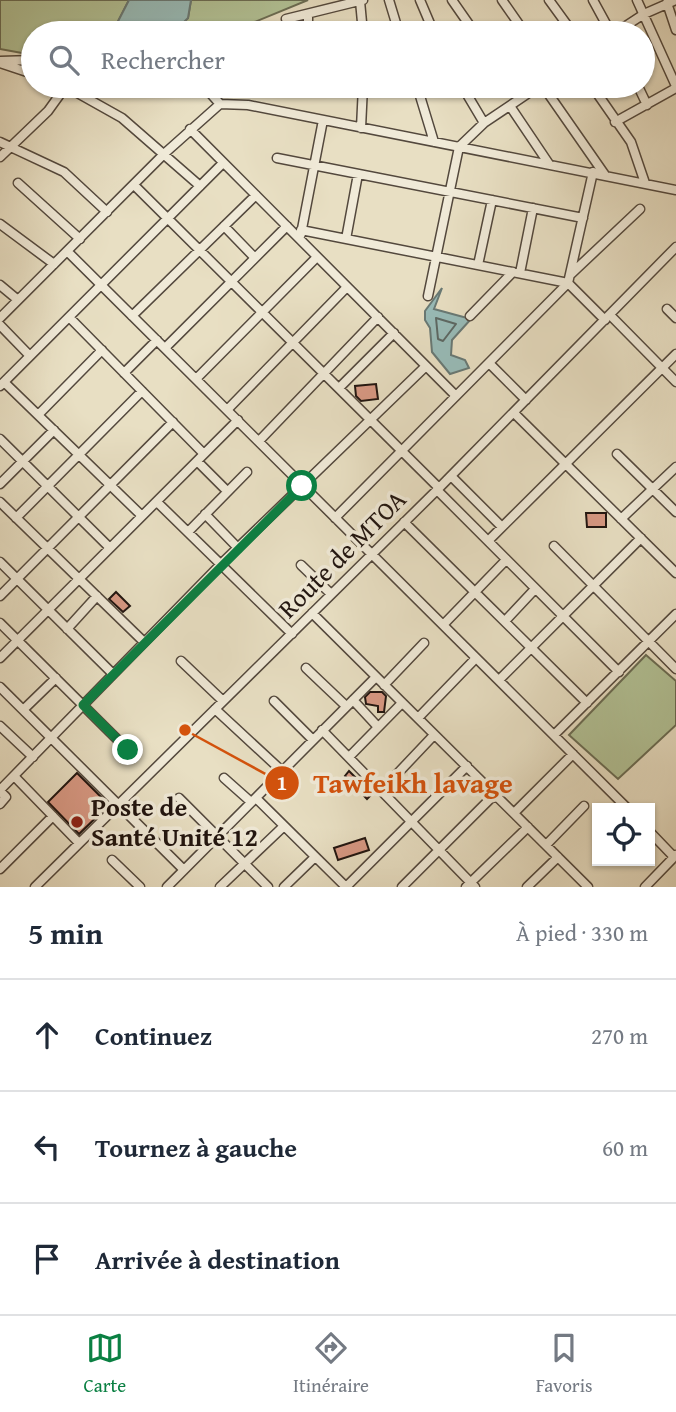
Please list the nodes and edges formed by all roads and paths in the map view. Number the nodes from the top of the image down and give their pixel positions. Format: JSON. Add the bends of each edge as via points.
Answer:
{"nodes":[{"id":1,"x":361,"y":0,"type":"edge"},
{"id":2,"x":389,"y":0,"type":"edge"},
{"id":3,"x":420,"y":0,"type":"edge"},
{"id":4,"x":452,"y":0,"type":"edge"},
{"id":5,"x":502,"y":0,"type":"edge"},
{"id":6,"x":549,"y":0,"type":"edge"},
{"id":7,"x":593,"y":0,"type":"edge"},
{"id":8,"x":637,"y":0,"type":"edge"},
{"id":9,"x":671,"y":2,"type":"edge"},
{"id":10,"x":644,"y":14,"type":"junction"},
{"id":11,"x":308,"y":15,"type":"junction"},
{"id":12,"x":286,"y":19,"type":"dead end"},
{"id":13,"x":308,"y":21,"type":"edge"},
{"id":14,"x":362,"y":21,"type":"edge"},
{"id":15,"x":395,"y":21,"type":"edge"},
{"id":16,"x":429,"y":21,"type":"edge"},
{"id":17,"x":467,"y":21,"type":"edge"},
{"id":18,"x":517,"y":21,"type":"edge"},
{"id":19,"x":564,"y":21,"type":"edge"},
{"id":20,"x":606,"y":21,"type":"edge"},
{"id":21,"x":633,"y":21,"type":"edge"},
{"id":22,"x":647,"y":21,"type":"edge"},
{"id":23,"x":676,"y":30,"type":"edge"},
{"id":24,"x":655,"y":39,"type":"edge"},
{"id":25,"x":21,"y":61,"type":"edge"},
{"id":26,"x":0,"y":62,"type":"edge"},
{"id":27,"x":21,"y":70,"type":"edge"},
{"id":28,"x":676,"y":87,"type":"edge"},
{"id":29,"x":57,"y":98,"type":"edge"},
{"id":30,"x":86,"y":98,"type":"edge"},
{"id":31,"x":215,"y":98,"type":"edge"},
{"id":32,"x":362,"y":98,"type":"edge"},
{"id":33,"x":421,"y":98,"type":"edge"},
{"id":34,"x":469,"y":98,"type":"edge"},
{"id":35,"x":521,"y":98,"type":"edge"},
{"id":36,"x":549,"y":98,"type":"edge"},
{"id":37,"x":600,"y":98,"type":"edge"},
{"id":38,"x":644,"y":98,"type":"edge"},
{"id":39,"x":220,"y":104,"type":"junction"},
{"id":40,"x":647,"y":104,"type":"junction"},
{"id":41,"x":510,"y":106,"type":"junction"},
{"id":42,"x":323,"y":120,"type":"junction"},
{"id":43,"x":615,"y":122,"type":"junction"},
{"id":44,"x":484,"y":123,"type":"junction"},
{"id":45,"x":361,"y":128,"type":"junction"},
{"id":46,"x":190,"y":129,"type":"junction"},
{"id":47,"x":0,"y":142,"type":"edge"},
{"id":48,"x":434,"y":142,"type":"junction"},
{"id":49,"x":459,"y":146,"type":"junction"},
{"id":50,"x":12,"y":147,"type":"junction"},
{"id":51,"x":165,"y":153,"type":"junction"},
{"id":52,"x":0,"y":157,"type":"edge"},
{"id":53,"x":277,"y":158,"type":"dead end"},
{"id":54,"x":223,"y":163,"type":"junction"},
{"id":55,"x":550,"y":164,"type":"junction"},
{"id":56,"x":314,"y":165,"type":"junction"},
{"id":57,"x":593,"y":172,"type":"junction"},
{"id":58,"x":358,"y":174,"type":"junction"},
{"id":59,"x":604,"y":175,"type":"junction"},
{"id":60,"x":18,"y":183,"type":"dead end"},
{"id":61,"x":645,"y":183,"type":"junction"},
{"id":62,"x":134,"y":185,"type":"junction"},
{"id":63,"x":200,"y":186,"type":"junction"},
{"id":64,"x":676,"y":190,"type":"edge"},
{"id":65,"x":450,"y":192,"type":"junction"},
{"id":66,"x":256,"y":195,"type":"junction"},
{"id":67,"x":492,"y":200,"type":"junction"},
{"id":68,"x":533,"y":208,"type":"junction"},
{"id":69,"x":640,"y":209,"type":"dead end"},
{"id":70,"x":107,"y":212,"type":"junction"},
{"id":71,"x":168,"y":218,"type":"junction"},
{"id":72,"x":583,"y":218,"type":"junction"},
{"id":73,"x":0,"y":223,"type":"edge"},
{"id":74,"x":224,"y":226,"type":"junction"},
{"id":75,"x":287,"y":226,"type":"junction"},
{"id":76,"x":300,"y":235,"type":"junction"},
{"id":77,"x":80,"y":239,"type":"junction"},
{"id":78,"x":346,"y":239,"type":"junction"},
{"id":79,"x":200,"y":250,"type":"junction"},
{"id":80,"x":67,"y":251,"type":"junction"},
{"id":81,"x":675,"y":251,"type":"edge"},
{"id":82,"x":317,"y":257,"type":"junction"},
{"id":83,"x":436,"y":257,"type":"junction"},
{"id":84,"x":255,"y":258,"type":"junction"},
{"id":85,"x":54,"y":264,"type":"junction"},
{"id":86,"x":478,"y":265,"type":"junction"},
{"id":87,"x":517,"y":272,"type":"junction"},
{"id":88,"x":569,"y":279,"type":"junction"},
{"id":89,"x":231,"y":282,"type":"junction"},
{"id":90,"x":0,"y":285,"type":"edge"},
{"id":91,"x":101,"y":285,"type":"junction"},
{"id":92,"x":347,"y":287,"type":"junction"},
{"id":93,"x":428,"y":296,"type":"dead end"},
{"id":94,"x":18,"y":300,"type":"junction"},
{"id":95,"x":667,"y":309,"type":"dead end"},
{"id":96,"x":262,"y":312,"type":"junction"},
{"id":97,"x":132,"y":316,"type":"junction"},
{"id":98,"x":470,"y":316,"type":"dead end"},
{"id":99,"x":69,"y":317,"type":"junction"},
{"id":100,"x":378,"y":317,"type":"junction"},
{"id":101,"x":0,"y":318,"type":"edge"},
{"id":102,"x":608,"y":318,"type":"junction"},
{"id":103,"x":676,"y":318,"type":"edge"},
{"id":104,"x":0,"y":325,"type":"edge"},
{"id":105,"x":394,"y":333,"type":"junction"},
{"id":106,"x":157,"y":340,"type":"junction"},
{"id":107,"x":293,"y":342,"type":"junction"},
{"id":108,"x":164,"y":348,"type":"junction"},
{"id":109,"x":102,"y":350,"type":"junction"},
{"id":110,"x":676,"y":354,"type":"edge"},
{"id":111,"x":30,"y":356,"type":"junction"},
{"id":112,"x":489,"y":363,"type":"junction"},
{"id":113,"x":426,"y":366,"type":"junction"},
{"id":114,"x":662,"y":368,"type":"junction"},
{"id":115,"x":124,"y":373,"type":"junction"},
{"id":116,"x":324,"y":374,"type":"junction"},
{"id":117,"x":197,"y":379,"type":"junction"},
{"id":118,"x":676,"y":382,"type":"edge"},
{"id":119,"x":2,"y":384,"type":"edge"},
{"id":120,"x":339,"y":388,"type":"junction"},
{"id":121,"x":142,"y":391,"type":"junction"},
{"id":122,"x":456,"y":396,"type":"junction"},
{"id":123,"x":526,"y":400,"type":"junction"},
{"id":124,"x":227,"y":410,"type":"junction"},
{"id":125,"x":514,"y":413,"type":"junction"},
{"id":126,"x":38,"y":415,"type":"junction"},
{"id":127,"x":238,"y":420,"type":"junction"},
{"id":128,"x":371,"y":420,"type":"junction"},
{"id":129,"x":173,"y":422,"type":"junction"},
{"id":130,"x":54,"y":430,"type":"junction"},
{"id":131,"x":0,"y":439,"type":"edge"},
{"id":132,"x":259,"y":441,"type":"junction"},
{"id":133,"x":402,"y":451,"type":"junction"},
{"id":134,"x":617,"y":454,"type":"dead end"},
{"id":135,"x":79,"y":455,"type":"junction"},
{"id":136,"x":200,"y":458,"type":"junction"},
{"id":137,"x":22,"y":461,"type":"junction"},
{"id":138,"x":565,"y":463,"type":"junction"},
{"id":139,"x":676,"y":467,"type":"edge"},
{"id":140,"x":247,"y":472,"type":"dead end"},
{"id":141,"x":451,"y":476,"type":"junction"},
{"id":142,"x":0,"y":484,"type":"edge"},
{"id":143,"x":110,"y":485,"type":"junction"},
{"id":144,"x":47,"y":486,"type":"junction"},
{"id":145,"x":302,"y":486,"type":"junction"},
{"id":146,"x":653,"y":488,"type":"junction"},
{"id":147,"x":438,"y":489,"type":"junction"},
{"id":148,"x":228,"y":491,"type":"junction"},
{"id":149,"x":0,"y":502,"type":"edge"},
{"id":150,"x":157,"y":502,"type":"junction"},
{"id":151,"x":676,"y":512,"type":"edge"},
{"id":152,"x":205,"y":514,"type":"junction"},
{"id":153,"x":142,"y":516,"type":"junction"},
{"id":154,"x":16,"y":517,"type":"junction"},
{"id":155,"x":78,"y":517,"type":"junction"},
{"id":156,"x":335,"y":518,"type":"junction"},
{"id":157,"x":621,"y":519,"type":"junction"},
{"id":158,"x":404,"y":522,"type":"junction"},
{"id":159,"x":502,"y":527,"type":"junction"},
{"id":160,"x":188,"y":532,"type":"junction"},
{"id":161,"x":641,"y":538,"type":"junction"},
{"id":162,"x":488,"y":541,"type":"junction"},
{"id":163,"x":554,"y":546,"type":"dead end"},
{"id":164,"x":47,"y":548,"type":"junction"},
{"id":165,"x":110,"y":548,"type":"junction"},
{"id":166,"x":238,"y":548,"type":"junction"},
{"id":167,"x":371,"y":554,"type":"junction"},
{"id":168,"x":506,"y":560,"type":"junction"},
{"id":169,"x":0,"y":562,"type":"edge"},
{"id":170,"x":221,"y":564,"type":"junction"},
{"id":171,"x":301,"y":565,"type":"dead end"},
{"id":172,"x":676,"y":573,"type":"edge"},
{"id":173,"x":17,"y":579,"type":"junction"},
{"id":174,"x":79,"y":579,"type":"junction"},
{"id":175,"x":593,"y":587,"type":"junction"},
{"id":176,"x":535,"y":589,"type":"junction"},
{"id":177,"x":475,"y":592,"type":"junction"},
{"id":178,"x":331,"y":594,"type":"junction"},
{"id":179,"x":0,"y":596,"type":"edge"},
{"id":180,"x":97,"y":596,"type":"junction"},
{"id":181,"x":48,"y":610,"type":"junction"},
{"id":182,"x":312,"y":614,"type":"junction"},
{"id":183,"x":676,"y":614,"type":"edge"},
{"id":184,"x":563,"y":616,"type":"junction"},
{"id":185,"x":505,"y":621,"type":"junction"},
{"id":186,"x":0,"y":623,"type":"edge"},
{"id":187,"x":443,"y":625,"type":"junction"},
{"id":188,"x":67,"y":629,"type":"junction"},
{"id":189,"x":292,"y":634,"type":"junction"},
{"id":190,"x":17,"y":640,"type":"junction"},
{"id":191,"x":144,"y":642,"type":"junction"},
{"id":192,"x":649,"y":642,"type":"junction"},
{"id":193,"x":424,"y":643,"type":"dead end"},
{"id":194,"x":532,"y":648,"type":"junction"},
{"id":195,"x":0,"y":658,"type":"edge"},
{"id":196,"x":476,"y":658,"type":"junction"},
{"id":197,"x":181,"y":661,"type":"dead end"},
{"id":198,"x":306,"y":668,"type":"dead end"},
{"id":199,"x":676,"y":669,"type":"edge"},
{"id":200,"x":619,"y":672,"type":"junction"},
{"id":201,"x":113,"y":674,"type":"junction"},
{"id":202,"x":376,"y":677,"type":"junction"},
{"id":203,"x":56,"y":678,"type":"junction"},
{"id":204,"x":499,"y":680,"type":"junction"},
{"id":205,"x":384,"y":685,"type":"junction"},
{"id":206,"x":0,"y":687,"type":"edge"},
{"id":207,"x":223,"y":701,"type":"junction"},
{"id":208,"x":274,"y":701,"type":"dead end"},
{"id":209,"x":349,"y":703,"type":"junction"},
{"id":210,"x":402,"y":703,"type":"junction"},
{"id":211,"x":587,"y":703,"type":"junction"},
{"id":212,"x":83,"y":705,"type":"junction"},
{"id":213,"x":215,"y":709,"type":"junction"},
{"id":214,"x":23,"y":710,"type":"junction"},
{"id":215,"x":418,"y":718,"type":"junction"},
{"id":216,"x":0,"y":726,"type":"edge"},
{"id":217,"x":378,"y":727,"type":"junction"},
{"id":218,"x":322,"y":730,"type":"junction"},
{"id":219,"x":434,"y":735,"type":"junction"},
{"id":220,"x":554,"y":735,"type":"junction"},
{"id":221,"x":51,"y":738,"type":"junction"},
{"id":222,"x":313,"y":740,"type":"junction"},
{"id":223,"x":128,"y":750,"type":"dead end"},
{"id":224,"x":573,"y":754,"type":"junction"},
{"id":225,"x":33,"y":757,"type":"junction"},
{"id":226,"x":349,"y":757,"type":"junction"},
{"id":227,"x":467,"y":766,"type":"junction"},
{"id":228,"x":282,"y":771,"type":"junction"},
{"id":229,"x":14,"y":776,"type":"junction"},
{"id":230,"x":224,"y":778,"type":"dead end"},
{"id":231,"x":381,"y":790,"type":"junction"},
{"id":232,"x":0,"y":791,"type":"edge"},
{"id":233,"x":495,"y":794,"type":"junction"},
{"id":234,"x":179,"y":798,"type":"dead end"},
{"id":235,"x":253,"y":800,"type":"junction"},
{"id":236,"x":622,"y":803,"type":"edge"},
{"id":237,"x":0,"y":804,"type":"edge"},
{"id":238,"x":118,"y":804,"type":"junction"},
{"id":239,"x":584,"y":806,"type":"dead end"},
{"id":240,"x":514,"y":813,"type":"junction"},
{"id":241,"x":53,"y":816,"type":"junction"},
{"id":242,"x":411,"y":822,"type":"junction"},
{"id":243,"x":284,"y":826,"type":"junction"},
{"id":244,"x":528,"y":827,"type":"junction"},
{"id":245,"x":218,"y":836,"type":"junction"},
{"id":246,"x":655,"y":837,"type":"edge"},
{"id":247,"x":79,"y":843,"type":"junction"},
{"id":248,"x":546,"y":845,"type":"junction"},
{"id":249,"x":439,"y":850,"type":"junction"},
{"id":250,"x":675,"y":856,"type":"edge"},
{"id":251,"x":315,"y":857,"type":"junction"},
{"id":252,"x":558,"y":857,"type":"junction"},
{"id":253,"x":113,"y":860,"type":"dead end"},
{"id":254,"x":245,"y":863,"type":"junction"},
{"id":255,"x":0,"y":869,"type":"edge"},
{"id":256,"x":184,"y":870,"type":"junction"},
{"id":257,"x":471,"y":886,"type":"edge"},
{"id":258,"x":35,"y":887,"type":"edge"},
{"id":259,"x":140,"y":887,"type":"edge"},
{"id":260,"x":167,"y":887,"type":"edge"},
{"id":261,"x":220,"y":887,"type":"edge"},
{"id":262,"x":268,"y":887,"type":"edge"},
{"id":263,"x":284,"y":887,"type":"edge"},
{"id":264,"x":346,"y":887,"type":"edge"},
{"id":265,"x":402,"y":887,"type":"edge"},
{"id":266,"x":527,"y":887,"type":"edge"},
{"id":267,"x":588,"y":887,"type":"edge"},
{"id":268,"x":645,"y":887,"type":"edge"}],
"edges":[{"from":1,"to":11,"type":"street"},
{"from":1,"to":14,"type":"street"},
{"from":2,"to":15,"type":"street"},
{"from":3,"to":16,"type":"street"},
{"from":4,"to":17,"type":"street"},
{"from":5,"to":18,"type":"street"},
{"from":6,"to":19,"type":"street"},
{"from":7,"to":20,"type":"street"},
{"from":8,"to":10,"type":"street"},
{"from":9,"to":10,"type":"street"},
{"from":9,"to":23,"type":"street"},
{"from":10,"to":21,"type":"street"},
{"from":10,"to":22,"type":"street"},
{"from":11,"to":12,"type":"street"},
{"from":11,"to":13,"type":"street"},
{"from":24,"to":28,"type":"street"},
{"from":25,"to":26,"type":"street"},
{"from":26,"to":27,"type":"street"},
{"from":28,"to":40,"type":"street"},
{"from":29,"to":50,"type":"street"},
{"from":30,"to":51,"type":"street","via":[[122,118]]},
{"from":31,"to":39,"type":"street"},
{"from":32,"to":45,"type":"street"},
{"from":33,"to":48,"type":"street"},
{"from":34,"to":44,"type":"street"},
{"from":35,"to":41,"type":"street"},
{"from":36,"to":59,"type":"street"},
{"from":37,"to":43,"type":"street"},
{"from":38,"to":40,"type":"street"},
{"from":39,"to":42,"type":"street"},
{"from":39,"to":46,"type":"street"},
{"from":40,"to":43,"type":"street"},
{"from":41,"to":44,"type":"street"},
{"from":41,"to":55,"type":"street"},
{"from":42,"to":45,"type":"street"},
{"from":42,"to":56,"type":"street"},
{"from":43,"to":61,"type":"street","via":[[631,142]]},
{"from":44,"to":49,"type":"street"},
{"from":45,"to":48,"type":"street"},
{"from":46,"to":51,"type":"street"},
{"from":46,"to":54,"type":"street"},
{"from":47,"to":50,"type":"street"},
{"from":48,"to":49,"type":"street"},
{"from":49,"to":55,"type":"street"},
{"from":49,"to":65,"type":"street"},
{"from":50,"to":52,"type":"street"},
{"from":50,"to":70,"type":"street","via":[[64,172]]},
{"from":51,"to":62,"type":"street"},
{"from":51,"to":63,"type":"street"},
{"from":53,"to":56,"type":"street"},
{"from":54,"to":63,"type":"street"},
{"from":54,"to":66,"type":"street"},
{"from":55,"to":57,"type":"street"},
{"from":56,"to":58,"type":"street"},
{"from":56,"to":76,"type":"street"},
{"from":57,"to":59,"type":"street"},
{"from":57,"to":72,"type":"street"},
{"from":58,"to":65,"type":"street"},
{"from":58,"to":78,"type":"street"},
{"from":59,"to":61,"type":"street"},
{"from":60,"to":77,"type":"street"},
{"from":61,"to":64,"type":"street"},
{"from":62,"to":70,"type":"street"},
{"from":62,"to":71,"type":"street"},
{"from":63,"to":71,"type":"street"},
{"from":65,"to":67,"type":"street"},
{"from":65,"to":83,"type":"street"},
{"from":66,"to":74,"type":"street"},
{"from":66,"to":75,"type":"street"},
{"from":67,"to":68,"type":"street"},
{"from":67,"to":86,"type":"street"},
{"from":68,"to":72,"type":"street"},
{"from":68,"to":87,"type":"street"},
{"from":69,"to":88,"type":"street"},
{"from":70,"to":77,"type":"street"},
{"from":71,"to":79,"type":"street"},
{"from":71,"to":91,"type":"street"},
{"from":72,"to":88,"type":"street"},
{"from":73,"to":85,"type":"street"},
{"from":74,"to":79,"type":"street"},
{"from":74,"to":84,"type":"street"},
{"from":75,"to":76,"type":"street"},
{"from":75,"to":84,"type":"street"},
{"from":76,"to":78,"type":"street"},
{"from":76,"to":82,"type":"street"},
{"from":77,"to":80,"type":"street"},
{"from":78,"to":83,"type":"street"},
{"from":79,"to":89,"type":"street"},
{"from":79,"to":97,"type":"street"},
{"from":80,"to":85,"type":"street"},
{"from":80,"to":91,"type":"street"},
{"from":81,"to":102,"type":"street","name":"Route de MTOA"},
{"from":82,"to":92,"type":"street"},
{"from":82,"to":96,"type":"street"},
{"from":83,"to":86,"type":"street"},
{"from":83,"to":93,"type":"street"},
{"from":84,"to":89,"type":"street"},
{"from":85,"to":94,"type":"street"},
{"from":86,"to":87,"type":"street"},
{"from":87,"to":88,"type":"street"},
{"from":87,"to":98,"type":"street"},
{"from":88,"to":102,"type":"street"},
{"from":88,"to":112,"type":"street"},
{"from":89,"to":96,"type":"street"},
{"from":89,"to":108,"type":"street"},
{"from":90,"to":94,"type":"street"},
{"from":91,"to":97,"type":"street"},
{"from":91,"to":99,"type":"street"},
{"from":92,"to":100,"type":"street"},
{"from":92,"to":107,"type":"street"},
{"from":94,"to":101,"type":"street"},
{"from":95,"to":103,"type":"street"},
{"from":96,"to":107,"type":"street"},
{"from":96,"to":117,"type":"street"},
{"from":97,"to":106,"type":"street"},
{"from":99,"to":109,"type":"street"},
{"from":99,"to":111,"type":"street"},
{"from":100,"to":105,"type":"street"},
{"from":100,"to":116,"type":"street"},
{"from":102,"to":114,"type":"street"},
{"from":102,"to":123,"type":"street","name":"Route de MTOA"},
{"from":104,"to":111,"type":"street"},
{"from":105,"to":113,"type":"street"},
{"from":105,"to":120,"type":"street"},
{"from":106,"to":108,"type":"street"},
{"from":106,"to":115,"type":"street"},
{"from":107,"to":116,"type":"street"},
{"from":107,"to":124,"type":"street"},
{"from":108,"to":117,"type":"street"},
{"from":109,"to":115,"type":"street"},
{"from":109,"to":126,"type":"street"},
{"from":110,"to":114,"type":"street"},
{"from":111,"to":119,"type":"street"},
{"from":112,"to":122,"type":"street"},
{"from":112,"to":123,"type":"street"},
{"from":113,"to":122,"type":"street"},
{"from":113,"to":128,"type":"street"},
{"from":114,"to":118,"type":"street"},
{"from":114,"to":138,"type":"street"},
{"from":115,"to":121,"type":"street"},
{"from":116,"to":120,"type":"street"},
{"from":116,"to":132,"type":"street"},
{"from":117,"to":124,"type":"street"},
{"from":119,"to":126,"type":"street"},
{"from":120,"to":128,"type":"street"},
{"from":121,"to":129,"type":"street"},
{"from":121,"to":135,"type":"street"},
{"from":122,"to":133,"type":"street"},
{"from":123,"to":125,"type":"street","name":"Route de MTOA"},
{"from":124,"to":127,"type":"street"},
{"from":125,"to":138,"type":"street"},
{"from":125,"to":141,"type":"street","name":"Route de MTOA"},
{"from":126,"to":130,"type":"street"},
{"from":127,"to":132,"type":"street"},
{"from":127,"to":136,"type":"street"},
{"from":128,"to":133,"type":"street"},
{"from":128,"to":145,"type":"street"},
{"from":129,"to":136,"type":"street"},
{"from":129,"to":143,"type":"street"},
{"from":130,"to":135,"type":"street"},
{"from":130,"to":137,"type":"street"},
{"from":131,"to":137,"type":"street"},
{"from":132,"to":145,"type":"street"},
{"from":133,"to":147,"type":"street"},
{"from":133,"to":156,"type":"street"},
{"from":134,"to":146,"type":"street"},
{"from":135,"to":143,"type":"street"},
{"from":135,"to":144,"type":"street"},
{"from":136,"to":148,"type":"street"},
{"from":136,"to":150,"type":"street"},
{"from":137,"to":142,"type":"street"},
{"from":137,"to":144,"type":"street"},
{"from":138,"to":157,"type":"street"},
{"from":138,"to":159,"type":"street"},
{"from":139,"to":146,"type":"street"},
{"from":140,"to":148,"type":"street"},
{"from":141,"to":147,"type":"street","name":"Route de MTOA"},
{"from":141,"to":159,"type":"street"},
{"from":143,"to":153,"type":"street"},
{"from":143,"to":155,"type":"street"},
{"from":144,"to":154,"type":"street"},
{"from":144,"to":155,"type":"street"},
{"from":145,"to":156,"type":"street"},
{"from":145,"to":166,"type":"street"},
{"from":146,"to":151,"type":"street"},
{"from":146,"to":157,"type":"street"},
{"from":147,"to":158,"type":"street","name":"Route de MTOA"},
{"from":147,"to":162,"type":"street"},
{"from":148,"to":152,"type":"street"},
{"from":149,"to":154,"type":"street"},
{"from":150,"to":153,"type":"street"},
{"from":150,"to":160,"type":"street"},
{"from":152,"to":160,"type":"street"},
{"from":152,"to":166,"type":"street"},
{"from":153,"to":165,"type":"street"},
{"from":154,"to":164,"type":"street"},
{"from":155,"to":164,"type":"street"},
{"from":155,"to":165,"type":"street"},
{"from":156,"to":167,"type":"street"},
{"from":157,"to":161,"type":"street"},
{"from":158,"to":167,"type":"street","name":"Route de MTOA"},
{"from":158,"to":177,"type":"street"},
{"from":159,"to":162,"type":"street"},
{"from":160,"to":170,"type":"street"},
{"from":161,"to":172,"type":"street"},
{"from":161,"to":175,"type":"street"},
{"from":162,"to":168,"type":"street"},
{"from":163,"to":175,"type":"street"},
{"from":164,"to":173,"type":"street"},
{"from":164,"to":174,"type":"street"},
{"from":165,"to":174,"type":"street"},
{"from":166,"to":170,"type":"street"},
{"from":167,"to":178,"type":"street","name":"Route de MTOA"},
{"from":167,"to":187,"type":"street"},
{"from":168,"to":176,"type":"street"},
{"from":168,"to":177,"type":"street"},
{"from":169,"to":173,"type":"street"},
{"from":170,"to":189,"type":"street"},
{"from":170,"to":191,"type":"street"},
{"from":171,"to":178,"type":"street"},
{"from":173,"to":179,"type":"street"},
{"from":173,"to":181,"type":"street"},
{"from":174,"to":180,"type":"street"},
{"from":174,"to":181,"type":"street"},
{"from":175,"to":184,"type":"street"},
{"from":175,"to":192,"type":"street"},
{"from":176,"to":184,"type":"street"},
{"from":176,"to":185,"type":"street"},
{"from":177,"to":185,"type":"street"},
{"from":177,"to":187,"type":"street"},
{"from":178,"to":182,"type":"street","name":"Route de MTOA"},
{"from":180,"to":188,"type":"street"},
{"from":180,"to":191,"type":"street"},
{"from":181,"to":188,"type":"street"},
{"from":181,"to":190,"type":"street"},
{"from":182,"to":189,"type":"street","name":"Route de MTOA"},
{"from":182,"to":202,"type":"street"},
{"from":183,"to":192,"type":"street"},
{"from":184,"to":194,"type":"street"},
{"from":184,"to":200,"type":"street"},
{"from":185,"to":194,"type":"street"},
{"from":186,"to":190,"type":"street"},
{"from":187,"to":196,"type":"street"},
{"from":188,"to":201,"type":"street"},
{"from":189,"to":207,"type":"street","name":"Route de MTOA"},
{"from":190,"to":195,"type":"street"},
{"from":190,"to":203,"type":"street"},
{"from":191,"to":201,"type":"street"},
{"from":192,"to":199,"type":"street"},
{"from":192,"to":200,"type":"street"},
{"from":193,"to":205,"type":"street"},
{"from":194,"to":204,"type":"street"},
{"from":194,"to":211,"type":"street"},
{"from":196,"to":204,"type":"street"},
{"from":196,"to":215,"type":"street"},
{"from":197,"to":207,"type":"street"},
{"from":198,"to":209,"type":"street"},
{"from":200,"to":211,"type":"street"},
{"from":201,"to":212,"type":"street"},
{"from":202,"to":205,"type":"street"},
{"from":202,"to":209,"type":"street"},
{"from":203,"to":212,"type":"street"},
{"from":203,"to":214,"type":"street"},
{"from":204,"to":220,"type":"street"},
{"from":205,"to":210,"type":"street"},
{"from":206,"to":214,"type":"street"},
{"from":207,"to":213,"type":"street","name":"Route de MTOA"},
{"from":208,"to":222,"type":"street"},
{"from":209,"to":217,"type":"street"},
{"from":209,"to":218,"type":"street"},
{"from":210,"to":215,"type":"street"},
{"from":210,"to":217,"type":"street"},
{"from":211,"to":220,"type":"street"},
{"from":212,"to":221,"type":"street"},
{"from":212,"to":223,"type":"street"},
{"from":213,"to":228,"type":"street"},
{"from":213,"to":238,"type":"street","name":"Route de MTOA"},
{"from":214,"to":221,"type":"street"},
{"from":215,"to":219,"type":"street"},
{"from":216,"to":225,"type":"street"},
{"from":217,"to":226,"type":"street"},
{"from":218,"to":222,"type":"street"},
{"from":218,"to":226,"type":"street"},
{"from":219,"to":227,"type":"street"},
{"from":219,"to":231,"type":"street"},
{"from":220,"to":224,"type":"street"},
{"from":221,"to":225,"type":"street"},
{"from":221,"to":238,"type":"street"},
{"from":222,"to":228,"type":"street"},
{"from":224,"to":236,"type":"street"},
{"from":224,"to":240,"type":"street"},
{"from":225,"to":229,"type":"street"},
{"from":226,"to":231,"type":"street"},
{"from":227,"to":233,"type":"street"},
{"from":227,"to":242,"type":"street"},
{"from":228,"to":235,"type":"street"},
{"from":229,"to":232,"type":"street"},
{"from":229,"to":241,"type":"street"},
{"from":230,"to":235,"type":"street"},
{"from":231,"to":242,"type":"street"},
{"from":232,"to":237,"type":"street","via":[[6,797]]},
{"from":233,"to":240,"type":"street"},
{"from":233,"to":249,"type":"street"},
{"from":234,"to":245,"type":"street"},
{"from":235,"to":243,"type":"street"},
{"from":235,"to":245,"type":"street"},
{"from":238,"to":247,"type":"street","name":"Route de MTOA"},
{"from":238,"to":256,"type":"street"},
{"from":239,"to":248,"type":"street"},
{"from":240,"to":244,"type":"street"},
{"from":241,"to":247,"type":"street"},
{"from":241,"to":255,"type":"street"},
{"from":242,"to":249,"type":"street"},
{"from":242,"to":264,"type":"street"},
{"from":243,"to":251,"type":"street"},
{"from":243,"to":254,"type":"street"},
{"from":244,"to":248,"type":"street"},
{"from":244,"to":257,"type":"street"},
{"from":245,"to":254,"type":"street"},
{"from":245,"to":256,"type":"street"},
{"from":246,"to":250,"type":"street"},
{"from":247,"to":258,"type":"street","name":"Route de MTOA"},
{"from":248,"to":252,"type":"street"},
{"from":249,"to":257,"type":"street"},
{"from":249,"to":265,"type":"street"},
{"from":250,"to":268,"type":"street"},
{"from":251,"to":263,"type":"street"},
{"from":251,"to":264,"type":"street"},
{"from":252,"to":266,"type":"street"},
{"from":252,"to":267,"type":"street"},
{"from":253,"to":259,"type":"street"},
{"from":254,"to":261,"type":"street"},
{"from":254,"to":262,"type":"street"},
{"from":256,"to":260,"type":"street"}]}
